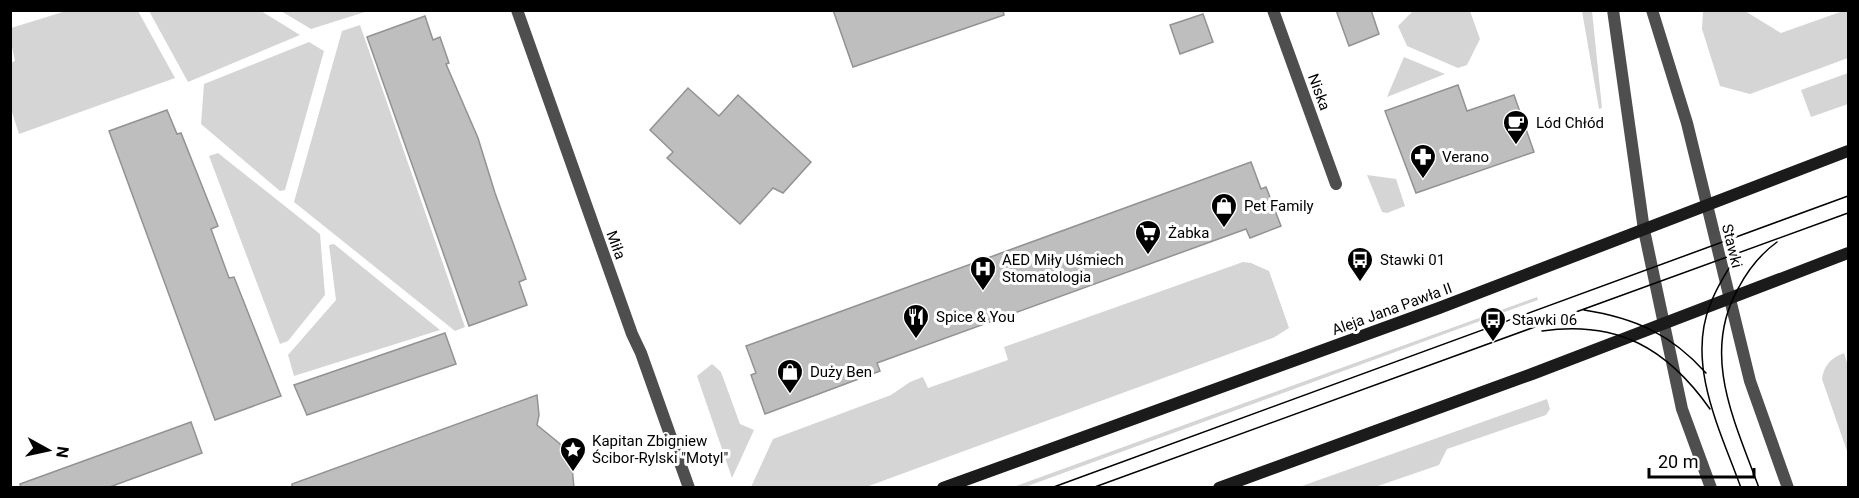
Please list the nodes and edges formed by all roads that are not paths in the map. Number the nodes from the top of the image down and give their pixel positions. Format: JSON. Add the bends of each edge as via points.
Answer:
{"nodes":[{"id":1,"x":517,"y":10,"type":"edge"},
{"id":2,"x":1273,"y":10,"type":"edge"},
{"id":3,"x":1613,"y":10,"type":"edge"},
{"id":4,"x":1652,"y":10,"type":"edge"},
{"id":5,"x":1848,"y":151,"type":"edge"},
{"id":6,"x":1336,"y":184,"type":"dead end"},
{"id":7,"x":1707,"y":206,"type":"junction"},
{"id":8,"x":1644,"y":230,"type":"junction"},
{"id":9,"x":1848,"y":253,"type":"edge"},
{"id":10,"x":1730,"y":298,"type":"junction"},
{"id":11,"x":1665,"y":324,"type":"junction"},
{"id":12,"x":689,"y":488,"type":"edge"},
{"id":13,"x":943,"y":488,"type":"edge"},
{"id":14,"x":1219,"y":488,"type":"edge"},
{"id":15,"x":1711,"y":488,"type":"edge"},
{"id":16,"x":1788,"y":488,"type":"edge"}],
"edges":[{"from":1,"to":12,"type":"street","name":"Miła"},
{"from":2,"to":6,"type":"street","name":"Niska"},
{"from":3,"to":8,"type":"street"},
{"from":4,"to":7,"type":"street","name":"Stawki","via":[[1687,123]]},
{"from":5,"to":7,"type":"main road","name":"Aleja Jana Pawła II"},
{"from":7,"to":8,"type":"main road","name":"Aleja Jana Pawła II"},
{"from":7,"to":10,"type":"street","name":"Stawki"},
{"from":8,"to":11,"type":"street"},
{"from":8,"to":13,"type":"main road","name":"Aleja Jana Pawła II"},
{"from":9,"to":10,"type":"main road"},
{"from":10,"to":11,"type":"main road"},
{"from":10,"to":16,"type":"street","name":"Stawki","via":[[1750,381]]},
{"from":11,"to":14,"type":"main road"},
{"from":11,"to":15,"type":"street","via":[[1682,409]]}]}
